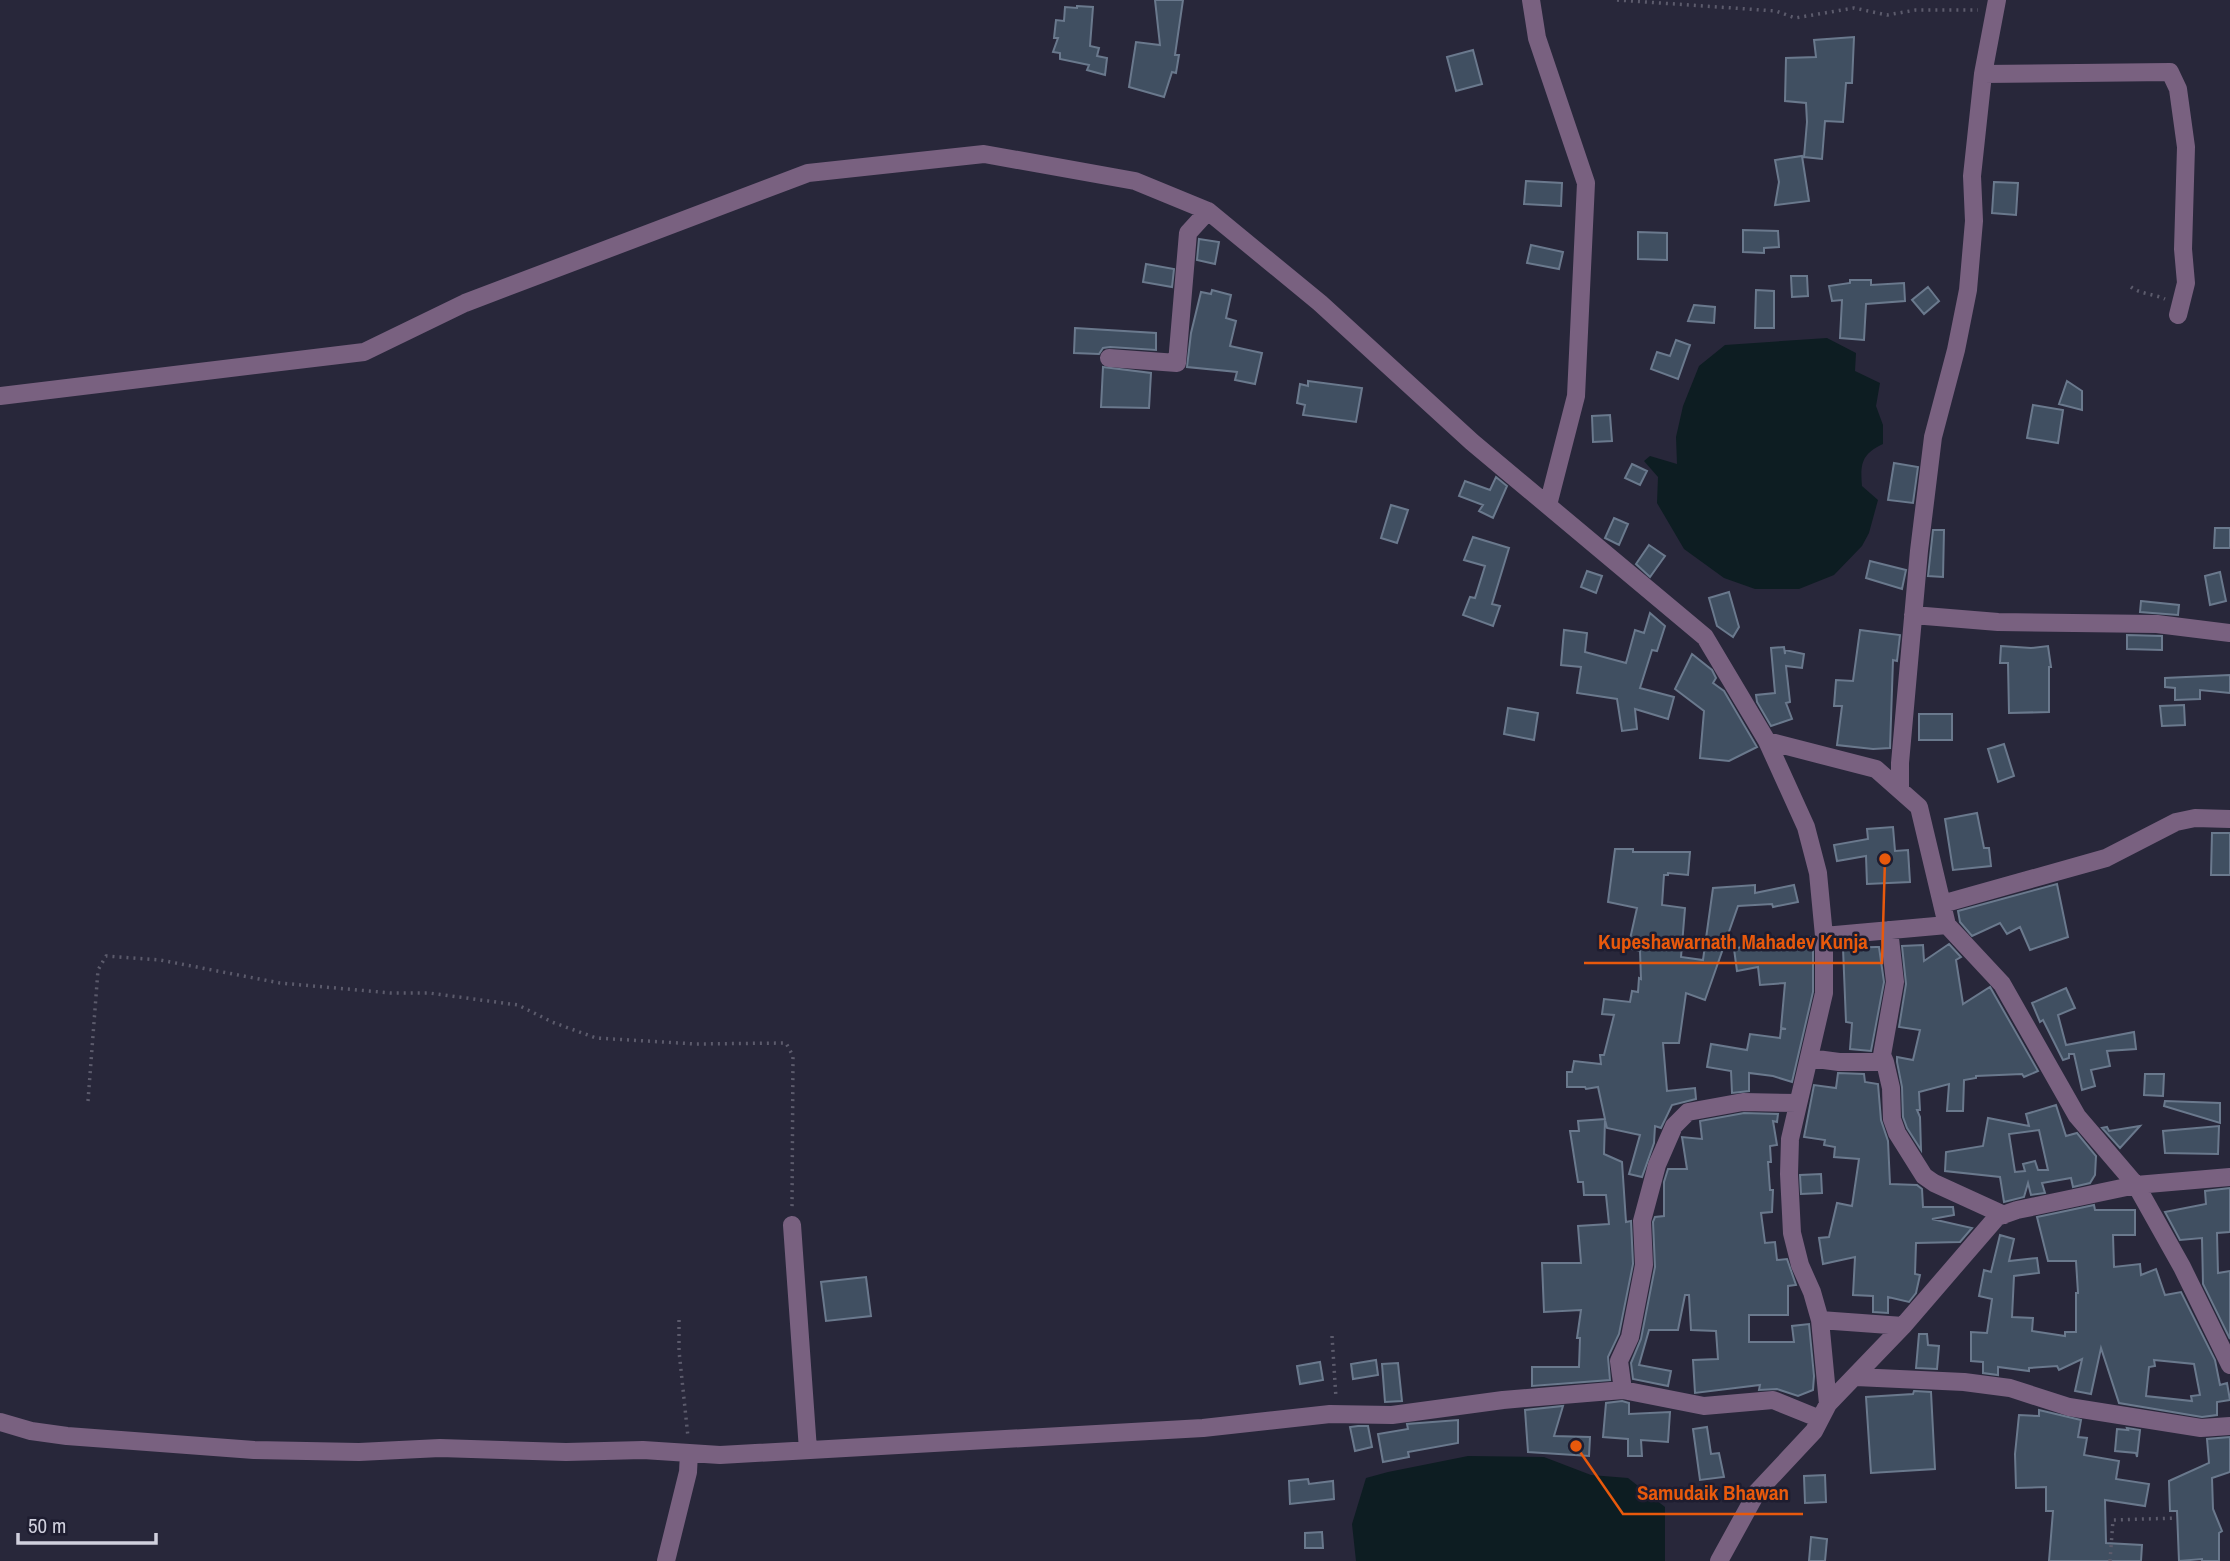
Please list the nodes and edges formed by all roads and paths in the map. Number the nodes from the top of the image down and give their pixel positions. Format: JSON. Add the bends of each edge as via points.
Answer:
{"nodes":[{"id":1,"x":1531,"y":0,"type":"edge"},
{"id":2,"x":1617,"y":0,"type":"edge"},
{"id":3,"x":1996,"y":5,"type":"edge"},
{"id":4,"x":1983,"y":74,"type":"junction"},
{"id":5,"x":1208,"y":211,"type":"junction"},
{"id":6,"x":2132,"y":287,"type":"dead end"},
{"id":7,"x":2179,"y":310,"type":"joint"},
{"id":8,"x":1109,"y":358,"type":"dead end"},
{"id":9,"x":0,"y":396,"type":"edge"},
{"id":10,"x":1548,"y":505,"type":"junction"},
{"id":11,"x":1913,"y":615,"type":"junction"},
{"id":12,"x":2230,"y":633,"type":"edge"},
{"id":13,"x":1767,"y":741,"type":"junction"},
{"id":14,"x":1900,"y":790,"type":"junction"},
{"id":15,"x":2230,"y":819,"type":"edge"},
{"id":16,"x":1942,"y":904,"type":"junction"},
{"id":17,"x":1947,"y":925,"type":"junction"},
{"id":18,"x":1889,"y":930,"type":"junction"},
{"id":19,"x":1824,"y":936,"type":"junction"},
{"id":20,"x":1810,"y":1058,"type":"junction"},
{"id":21,"x":1885,"y":1062,"type":"junction"},
{"id":22,"x":88,"y":1101,"type":"dead end"},
{"id":23,"x":1797,"y":1103,"type":"junction"},
{"id":24,"x":2230,"y":1177,"type":"edge"},
{"id":25,"x":2136,"y":1185,"type":"junction"},
{"id":26,"x":2004,"y":1215,"type":"junction"},
{"id":27,"x":792,"y":1225,"type":"joint"},
{"id":28,"x":679,"y":1320,"type":"dead end"},
{"id":29,"x":1820,"y":1320,"type":"junction"},
{"id":30,"x":1903,"y":1326,"type":"junction"},
{"id":31,"x":1332,"y":1336,"type":"dead end"},
{"id":32,"x":2230,"y":1365,"type":"edge"},
{"id":33,"x":1856,"y":1377,"type":"junction"},
{"id":34,"x":1623,"y":1390,"type":"junction"},
{"id":35,"x":1824,"y":1411,"type":"junction"},
{"id":36,"x":1336,"y":1414,"type":"junction"},
{"id":37,"x":0,"y":1422,"type":"edge"},
{"id":38,"x":2230,"y":1426,"type":"edge"},
{"id":39,"x":808,"y":1450,"type":"junction"},
{"id":40,"x":689,"y":1454,"type":"junction"},
{"id":41,"x":2177,"y":1517,"type":"dead end"},
{"id":42,"x":1722,"y":1560,"type":"edge"},
{"id":43,"x":666,"y":1561,"type":"edge"},
{"id":44,"x":2110,"y":1561,"type":"edge"}],
"edges":[{"from":1,"to":10,"type":"street","via":[[1537,38],[1586,183],[1576,396]]},
{"from":2,"to":3,"type":"path","via":[[1776,11],[1795,18],[1854,8],[1887,15]]},
{"from":3,"to":4,"type":"street"},
{"from":4,"to":7,"type":"street","via":[[2170,72],[2178,89],[2186,147],[2186,283]]},
{"from":4,"to":11,"type":"street","via":[[1972,176],[1974,221],[1968,290],[1933,437]]},
{"from":5,"to":8,"type":"street","via":[[1188,233],[1177,363]]},
{"from":5,"to":9,"type":"street","via":[[1135,181],[984,154],[808,173],[465,303],[364,352]]},
{"from":5,"to":10,"type":"street","via":[[1320,303]]},
{"from":6,"to":7,"type":"path"},
{"from":10,"to":13,"type":"street","via":[[1705,637]]},
{"from":11,"to":12,"type":"street","via":[[1998,622],[2157,624]]},
{"from":11,"to":14,"type":"street"},
{"from":13,"to":14,"type":"street","via":[[1876,769]]},
{"from":13,"to":19,"type":"street","via":[[1806,827],[1818,873]]},
{"from":14,"to":16,"type":"street","via":[[1919,807]]},
{"from":15,"to":16,"type":"street","via":[[2176,822],[2106,858]]},
{"from":16,"to":17,"type":"street"},
{"from":17,"to":18,"type":"street"},
{"from":17,"to":25,"type":"street","via":[[2002,984],[2077,1116]]},
{"from":18,"to":19,"type":"street"},
{"from":18,"to":21,"type":"street","via":[[1895,982],[1882,1055]]},
{"from":19,"to":20,"type":"street","via":[[1824,993]]},
{"from":20,"to":21,"type":"street"},
{"from":20,"to":23,"type":"street"},
{"from":21,"to":26,"type":"street","via":[[1892,1119],[1924,1176]]},
{"from":22,"to":27,"type":"path","via":[[98,970],[106,956],[160,960],[280,983],[429,993],[518,1005],[596,1038],[786,1043],[793,1056]]},
{"from":23,"to":29,"type":"street","via":[[1790,1139],[1792,1233]]},
{"from":23,"to":34,"type":"street","via":[[1743,1102],[1688,1112],[1674,1126],[1657,1165],[1642,1221],[1644,1265],[1630,1338],[1619,1361]]},
{"from":24,"to":25,"type":"street"},
{"from":25,"to":26,"type":"street"},
{"from":25,"to":32,"type":"street"},
{"from":26,"to":30,"type":"street","via":[[1997,1217]]},
{"from":27,"to":39,"type":"street"},
{"from":28,"to":40,"type":"path"},
{"from":29,"to":30,"type":"street"},
{"from":29,"to":35,"type":"street"},
{"from":30,"to":33,"type":"street"},
{"from":31,"to":36,"type":"path"},
{"from":33,"to":35,"type":"street"},
{"from":33,"to":38,"type":"street","via":[[2010,1388],[2069,1407],[2201,1428]]},
{"from":34,"to":35,"type":"street","via":[[1704,1405],[1773,1400]]},
{"from":34,"to":36,"type":"street","via":[[1392,1415]]},
{"from":35,"to":42,"type":"street","via":[[1814,1431],[1757,1492]]},
{"from":36,"to":39,"type":"street","via":[[1203,1428]]},
{"from":37,"to":40,"type":"street","via":[[67,1436],[254,1450],[440,1448]]},
{"from":39,"to":40,"type":"street"},
{"from":40,"to":43,"type":"street"},
{"from":41,"to":44,"type":"path","via":[[2113,1520]]}]}
